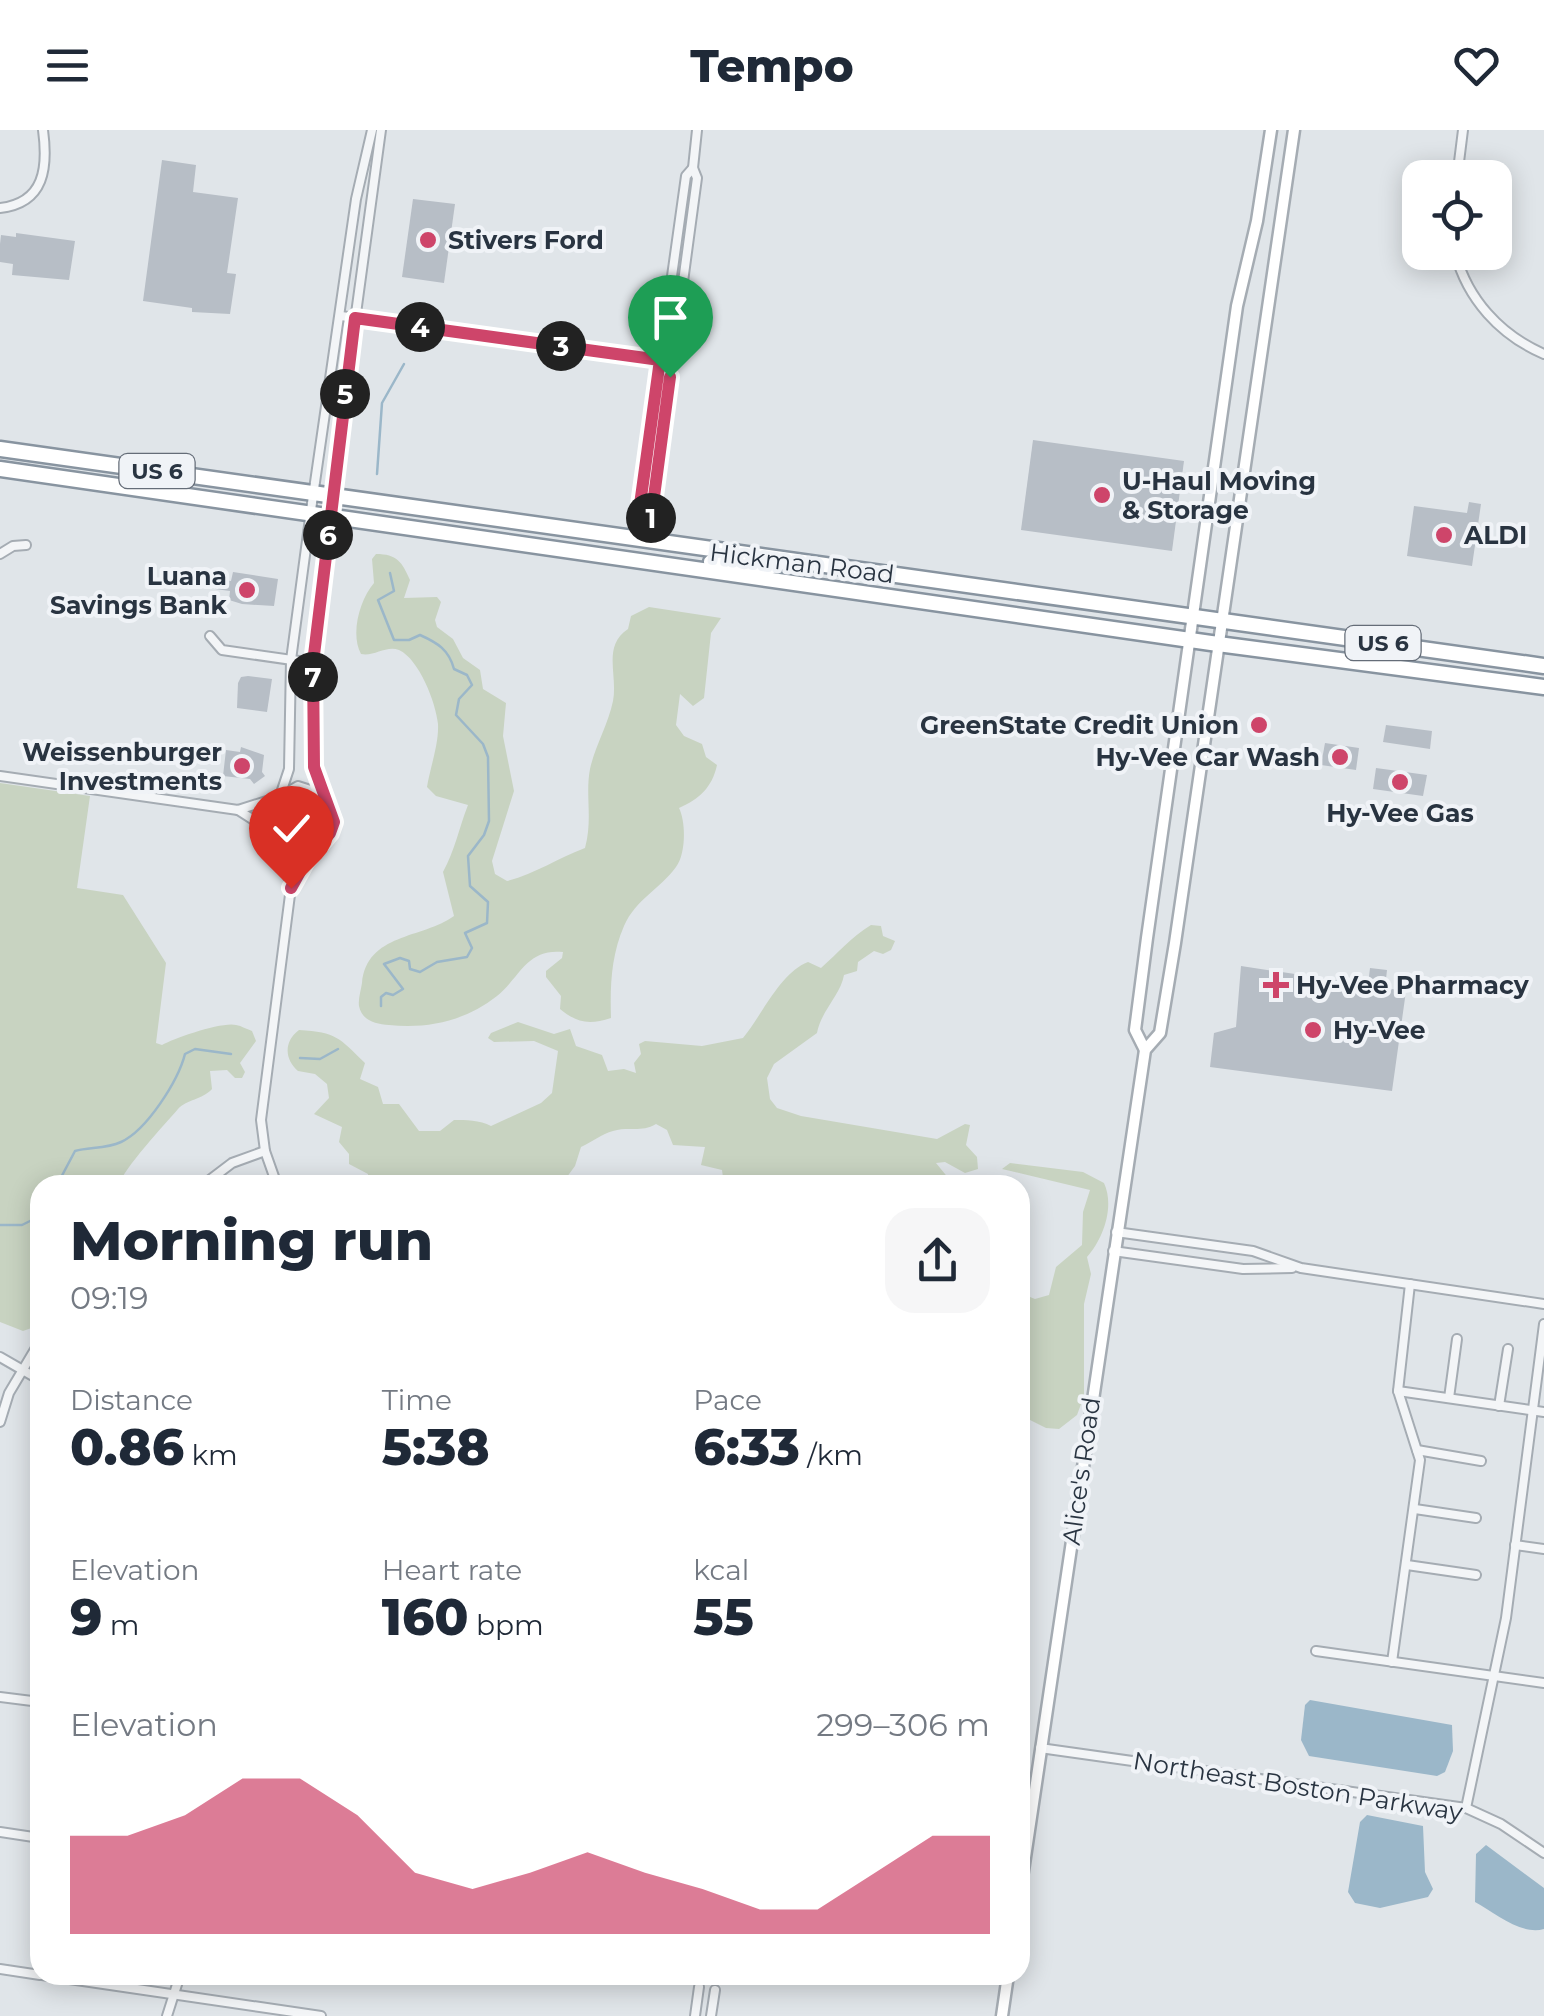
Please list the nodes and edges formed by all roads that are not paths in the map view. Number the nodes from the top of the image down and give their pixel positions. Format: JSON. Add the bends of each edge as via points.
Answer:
{"nodes":[{"id":1,"x":43,"y":130,"type":"edge"},
{"id":2,"x":372,"y":130,"type":"edge"},
{"id":3,"x":381,"y":130,"type":"edge"},
{"id":4,"x":697,"y":130,"type":"edge"},
{"id":5,"x":1271,"y":130,"type":"edge"},
{"id":6,"x":1294,"y":130,"type":"edge"},
{"id":7,"x":1463,"y":130,"type":"edge"},
{"id":8,"x":1459,"y":160,"type":"edge"},
{"id":9,"x":693,"y":168,"type":"junction"},
{"id":10,"x":0,"y":208,"type":"edge"},
{"id":11,"x":1461,"y":270,"type":"edge"},
{"id":12,"x":340,"y":316,"type":"junction"},
{"id":13,"x":355,"y":318,"type":"junction"},
{"id":14,"x":1544,"y":354,"type":"edge"},
{"id":15,"x":660,"y":360,"type":"junction"},
{"id":16,"x":0,"y":448,"type":"edge"},
{"id":17,"x":0,"y":469,"type":"edge"},
{"id":18,"x":331,"y":497,"type":"junction"},
{"id":19,"x":312,"y":504,"type":"junction"},
{"id":20,"x":330,"y":517,"type":"junction"},
{"id":21,"x":642,"y":535,"type":"junction"},
{"id":22,"x":477,"y":538,"type":"junction"},
{"id":23,"x":26,"y":545,"type":"dead end"},
{"id":24,"x":0,"y":554,"type":"edge"},
{"id":25,"x":633,"y":560,"type":"junction"},
{"id":26,"x":782,"y":561,"type":"junction"},
{"id":27,"x":1193,"y":614,"type":"junction"},
{"id":28,"x":1222,"y":619,"type":"junction"},
{"id":29,"x":210,"y":636,"type":"dead end"},
{"id":30,"x":1190,"y":640,"type":"junction"},
{"id":31,"x":1218,"y":644,"type":"junction"},
{"id":32,"x":291,"y":660,"type":"junction"},
{"id":33,"x":313,"y":663,"type":"junction"},
{"id":34,"x":1544,"y":666,"type":"edge"},
{"id":35,"x":1544,"y":687,"type":"edge"},
{"id":36,"x":0,"y":776,"type":"edge"},
{"id":37,"x":323,"y":794,"type":"junction"},
{"id":38,"x":279,"y":796,"type":"junction"},
{"id":39,"x":238,"y":810,"type":"junction"},
{"id":40,"x":274,"y":835,"type":"junction"},
{"id":41,"x":317,"y":846,"type":"junction"},
{"id":42,"x":291,"y":888,"type":"junction"},
{"id":43,"x":1145,"y":1050,"type":"junction"},
{"id":44,"x":265,"y":1152,"type":"junction"},
{"id":45,"x":216,"y":1175,"type":"edge"},
{"id":46,"x":273,"y":1175,"type":"edge"},
{"id":47,"x":1116,"y":1232,"type":"junction"},
{"id":48,"x":1113,"y":1250,"type":"junction"},
{"id":49,"x":1301,"y":1268,"type":"junction"},
{"id":50,"x":1410,"y":1284,"type":"junction"},
{"id":51,"x":1544,"y":1304,"type":"edge"},
{"id":52,"x":1544,"y":1324,"type":"edge"},
{"id":53,"x":1457,"y":1339,"type":"dead end"},
{"id":54,"x":1508,"y":1349,"type":"dead end"},
{"id":55,"x":0,"y":1357,"type":"edge"},
{"id":56,"x":30,"y":1357,"type":"edge"},
{"id":57,"x":21,"y":1370,"type":"junction"},
{"id":58,"x":30,"y":1375,"type":"edge"},
{"id":59,"x":1398,"y":1391,"type":"junction"},
{"id":60,"x":1449,"y":1398,"type":"junction"},
{"id":61,"x":1500,"y":1406,"type":"junction"},
{"id":62,"x":1533,"y":1411,"type":"junction"},
{"id":63,"x":1544,"y":1412,"type":"edge"},
{"id":64,"x":0,"y":1422,"type":"edge"},
{"id":65,"x":1417,"y":1450,"type":"junction"},
{"id":66,"x":1481,"y":1460,"type":"dead end"},
{"id":67,"x":1415,"y":1509,"type":"junction"},
{"id":68,"x":1476,"y":1518,"type":"dead end"},
{"id":69,"x":1515,"y":1546,"type":"junction"},
{"id":70,"x":1544,"y":1549,"type":"edge"},
{"id":71,"x":1407,"y":1565,"type":"junction"},
{"id":72,"x":1476,"y":1575,"type":"dead end"},
{"id":73,"x":1316,"y":1651,"type":"dead end"},
{"id":74,"x":1392,"y":1662,"type":"junction"},
{"id":75,"x":1494,"y":1677,"type":"junction"},
{"id":76,"x":1544,"y":1683,"type":"edge"},
{"id":77,"x":0,"y":1696,"type":"edge"},
{"id":78,"x":30,"y":1700,"type":"edge"},
{"id":79,"x":1040,"y":1748,"type":"junction"},
{"id":80,"x":1466,"y":1808,"type":"junction"},
{"id":81,"x":1030,"y":1820,"type":"edge"},
{"id":82,"x":0,"y":1832,"type":"edge"},
{"id":83,"x":30,"y":1836,"type":"edge"},
{"id":84,"x":1544,"y":1854,"type":"edge"},
{"id":85,"x":0,"y":1969,"type":"edge"},
{"id":86,"x":30,"y":1973,"type":"edge"},
{"id":87,"x":111,"y":1985,"type":"edge"},
{"id":88,"x":177,"y":1985,"type":"edge"},
{"id":89,"x":1007,"y":1985,"type":"edge"},
{"id":90,"x":698,"y":1988,"type":"dead end"},
{"id":91,"x":715,"y":1990,"type":"dead end"},
{"id":92,"x":174,"y":1994,"type":"junction"},
{"id":93,"x":168,"y":2016,"type":"edge"},
{"id":94,"x":321,"y":2016,"type":"edge"},
{"id":95,"x":695,"y":2016,"type":"edge"},
{"id":96,"x":711,"y":2016,"type":"edge"},
{"id":97,"x":1002,"y":2016,"type":"edge"}],
"edges":[{"from":1,"to":10,"type":"street","via":[[46,167],[39,186],[26,200]]},
{"from":2,"to":12,"type":"street"},
{"from":3,"to":13,"type":"street"},
{"from":4,"to":9,"type":"street"},
{"from":5,"to":27,"type":"main road","name":"Alice's Road","via":[[1237,306]]},
{"from":6,"to":28,"type":"main road","name":"Alice's Road"},
{"from":7,"to":8,"type":"street"},
{"from":9,"to":15,"type":"street","via":[[686,176]]},
{"from":9,"to":21,"type":"street","via":[[697,178],[651,519]]},
{"from":11,"to":14,"type":"street","via":[[1491,319]]},
{"from":12,"to":13,"type":"street"},
{"from":12,"to":19,"type":"street"},
{"from":13,"to":15,"type":"street"},
{"from":13,"to":18,"type":"street"},
{"from":15,"to":21,"type":"street","via":[[638,519]]},
{"from":16,"to":19,"type":"highway","name":"Hickman Road","number":"US 6"},
{"from":17,"to":19,"type":"highway","name":"Hickman Road","number":"US 6"},
{"from":18,"to":19,"type":"highway","name":"Hickman Road","number":"US 6"},
{"from":18,"to":20,"type":"street"},
{"from":18,"to":21,"type":"highway","name":"Hickman Road","number":"US 6"},
{"from":19,"to":20,"type":"highway","name":"Hickman Road","number":"US 6"},
{"from":19,"to":32,"type":"street"},
{"from":20,"to":22,"type":"highway","name":"Hickman Road","number":"US 6"},
{"from":20,"to":33,"type":"street"},
{"from":21,"to":22,"type":"highway","via":[[637,548],[623,551],[481,533]]},
{"from":21,"to":26,"type":"highway","name":"Hickman Road","number":"US 6"},
{"from":22,"to":25,"type":"highway","name":"Hickman Road","number":"US 6"},
{"from":23,"to":24,"type":"street"},
{"from":25,"to":26,"type":"highway","via":[[655,555],[763,569]]},
{"from":25,"to":30,"type":"highway","name":"Hickman Road","number":"US 6"},
{"from":26,"to":27,"type":"highway","name":"Hickman Road","number":"US 6"},
{"from":27,"to":28,"type":"highway","name":"Hickman Road","number":"US 6"},
{"from":27,"to":30,"type":"main road","name":"Alice's Road"},
{"from":28,"to":31,"type":"main road","name":"Alice's Road"},
{"from":28,"to":34,"type":"highway","name":"Hickman Road","number":"US 6"},
{"from":29,"to":32,"type":"street","via":[[222,650]]},
{"from":30,"to":31,"type":"highway","name":"Hickman Road","number":"US 6"},
{"from":30,"to":43,"type":"main road","name":"Alice's Road","via":[[1135,1030]]},
{"from":31,"to":35,"type":"highway","name":"Hickman Road","number":"US 6"},
{"from":31,"to":43,"type":"main road","name":"Alice's Road","via":[[1160,1033]]},
{"from":32,"to":33,"type":"street"},
{"from":32,"to":38,"type":"street","via":[[289,769]]},
{"from":33,"to":37,"type":"street","via":[[313,755]]},
{"from":36,"to":39,"type":"street"},
{"from":37,"to":38,"type":"street","via":[[298,786]]},
{"from":37,"to":41,"type":"street","via":[[334,822]]},
{"from":38,"to":39,"type":"street"},
{"from":38,"to":40,"type":"street","via":[[270,812]]},
{"from":39,"to":40,"type":"street"},
{"from":40,"to":41,"type":"street","via":[[294,850]]},
{"from":40,"to":42,"type":"street"},
{"from":41,"to":42,"type":"street"},
{"from":42,"to":44,"type":"street","via":[[262,1102]]},
{"from":43,"to":47,"type":"main road","name":"Alice's Road"},
{"from":44,"to":45,"type":"street"},
{"from":44,"to":46,"type":"street"},
{"from":47,"to":48,"type":"main road","name":"Alice's Road"},
{"from":47,"to":49,"type":"street","via":[[1253,1251]]},
{"from":48,"to":49,"type":"street","via":[[1243,1268]]},
{"from":48,"to":79,"type":"main road","name":"Alice's Road"},
{"from":49,"to":50,"type":"street"},
{"from":50,"to":51,"type":"street"},
{"from":50,"to":59,"type":"street"},
{"from":52,"to":62,"type":"street"},
{"from":53,"to":60,"type":"street"},
{"from":54,"to":61,"type":"street"},
{"from":55,"to":57,"type":"street"},
{"from":56,"to":57,"type":"street"},
{"from":57,"to":58,"type":"street"},
{"from":57,"to":64,"type":"street"},
{"from":59,"to":60,"type":"street"},
{"from":59,"to":65,"type":"street"},
{"from":60,"to":61,"type":"street"},
{"from":61,"to":62,"type":"street"},
{"from":62,"to":63,"type":"street"},
{"from":62,"to":69,"type":"street"},
{"from":65,"to":66,"type":"street"},
{"from":65,"to":67,"type":"street"},
{"from":67,"to":68,"type":"street"},
{"from":67,"to":71,"type":"street"},
{"from":69,"to":70,"type":"street"},
{"from":69,"to":75,"type":"street"},
{"from":71,"to":72,"type":"street"},
{"from":71,"to":74,"type":"street"},
{"from":73,"to":74,"type":"street"},
{"from":74,"to":75,"type":"street"},
{"from":75,"to":76,"type":"street"},
{"from":75,"to":80,"type":"street"},
{"from":77,"to":78,"type":"street"},
{"from":79,"to":80,"type":"street","name":"Northeast Boston Parkway"},
{"from":79,"to":81,"type":"main road","name":"Alice's Road"},
{"from":80,"to":84,"type":"street","name":"Northeast Boston Parkway"},
{"from":82,"to":83,"type":"street"},
{"from":85,"to":86,"type":"street"},
{"from":87,"to":92,"type":"street"},
{"from":88,"to":92,"type":"street"},
{"from":89,"to":97,"type":"main road"},
{"from":90,"to":95,"type":"street"},
{"from":91,"to":96,"type":"street"},
{"from":92,"to":93,"type":"street"},
{"from":92,"to":94,"type":"street"}]}
